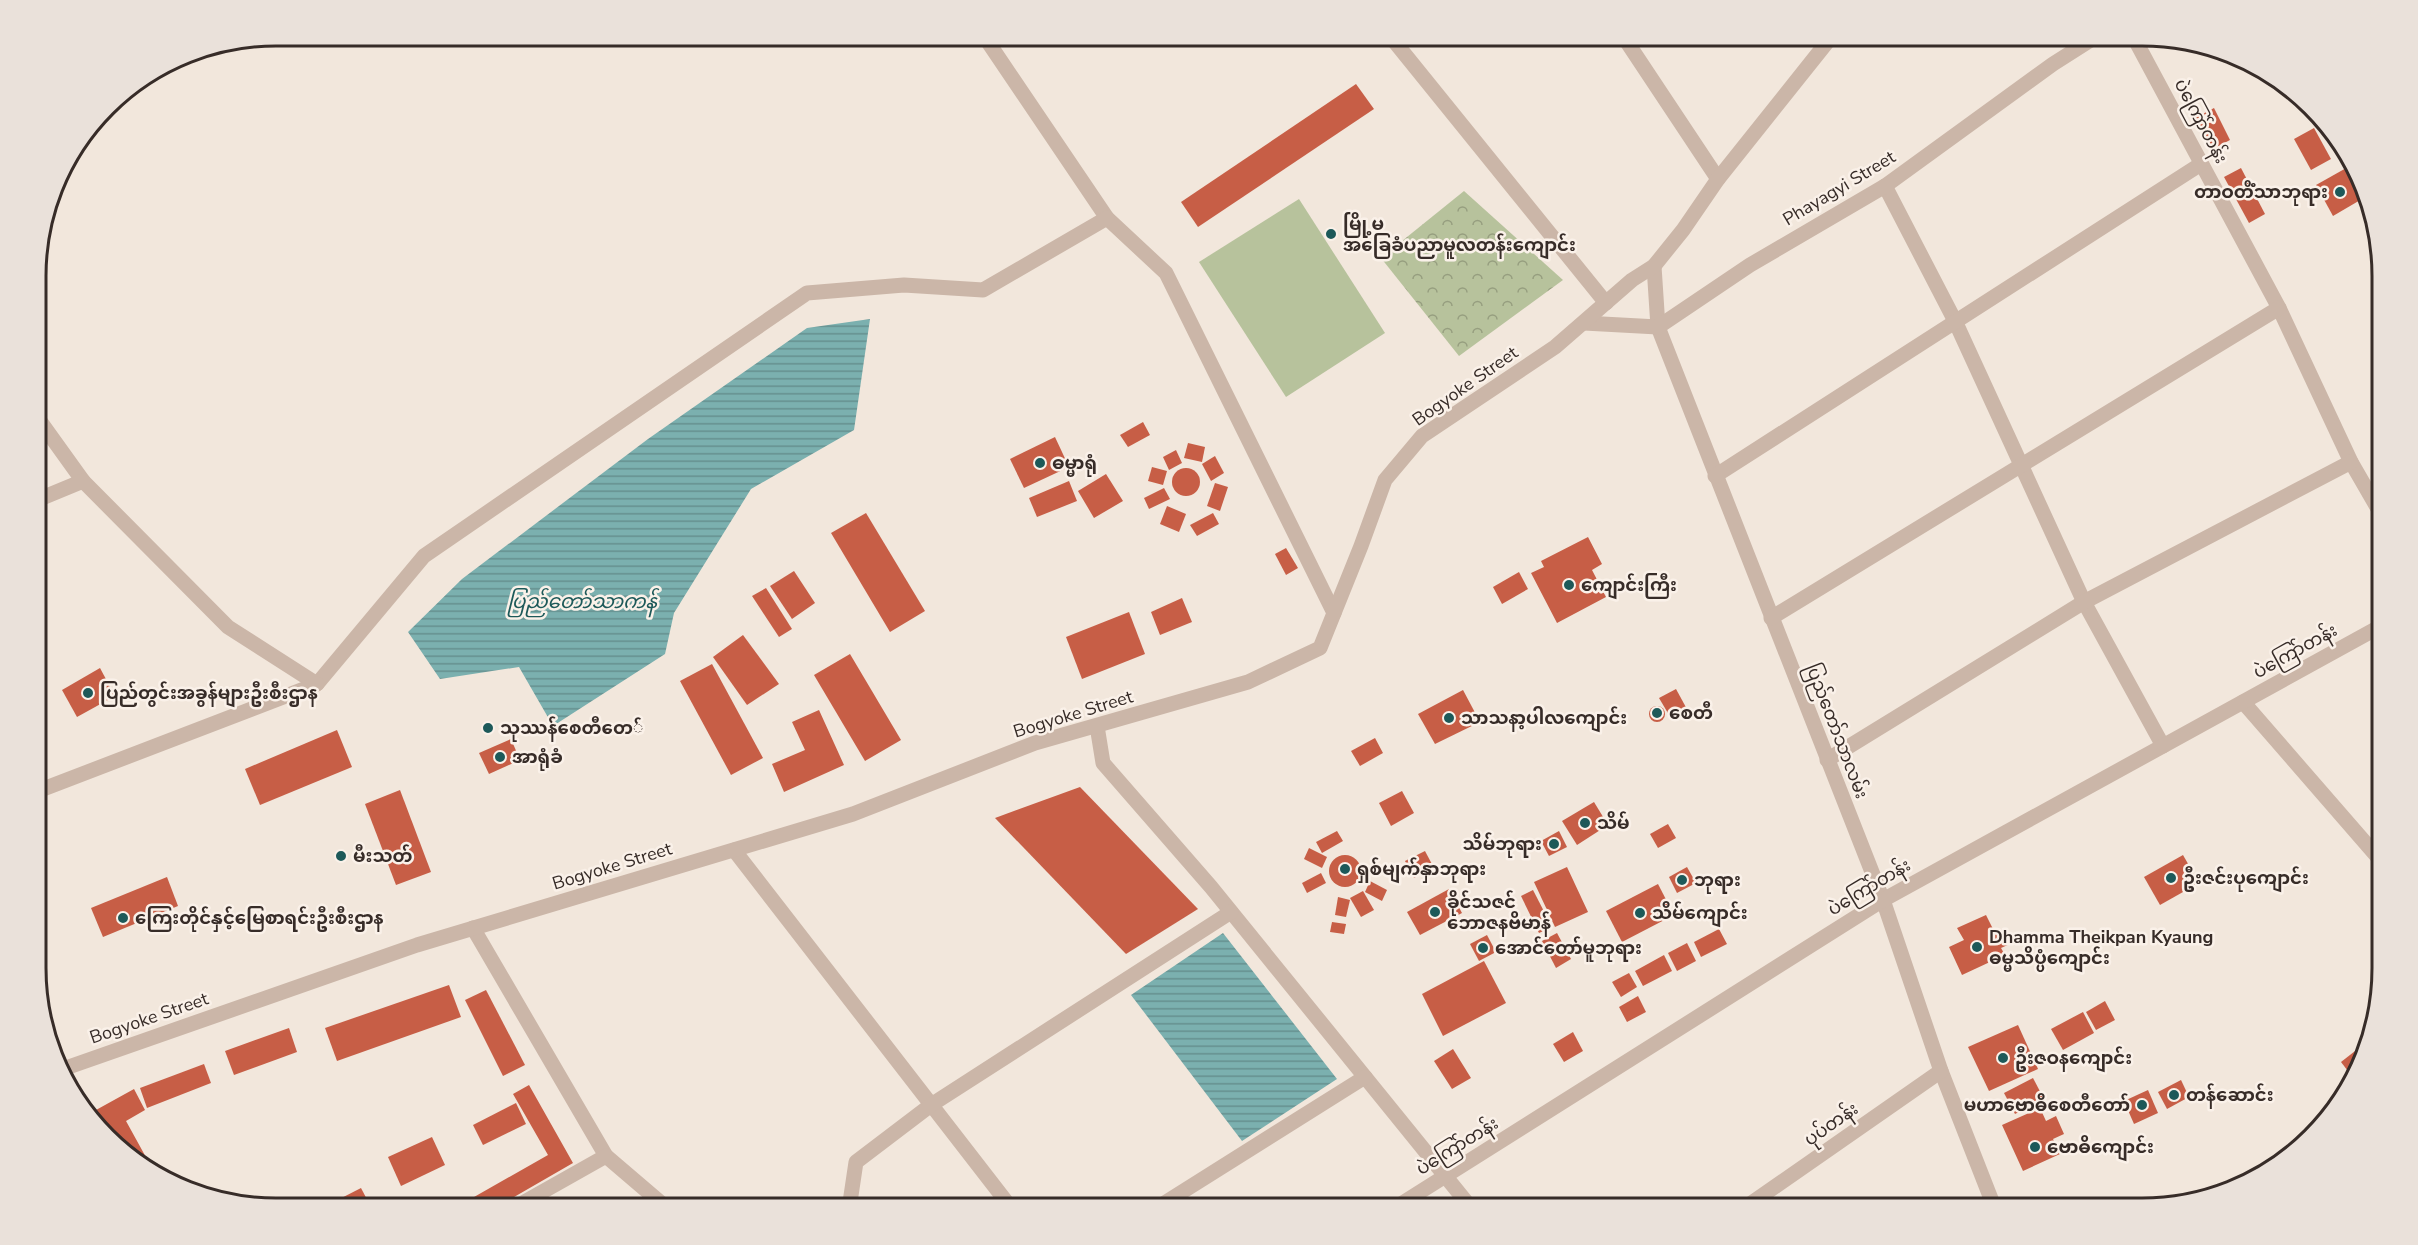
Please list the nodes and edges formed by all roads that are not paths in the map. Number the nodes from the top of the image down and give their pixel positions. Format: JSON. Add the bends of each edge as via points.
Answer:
{"nodes":[{"id":1,"x":991,"y":46,"type":"edge"},
{"id":2,"x":1398,"y":46,"type":"edge"},
{"id":3,"x":1630,"y":46,"type":"edge"},
{"id":4,"x":1824,"y":46,"type":"edge"},
{"id":5,"x":2081,"y":46,"type":"edge"},
{"id":6,"x":2138,"y":46,"type":"edge"},
{"id":7,"x":2201,"y":164,"type":"junction"},
{"id":8,"x":1718,"y":179,"type":"junction"},
{"id":9,"x":1885,"y":186,"type":"junction"},
{"id":10,"x":1107,"y":218,"type":"junction"},
{"id":11,"x":1654,"y":266,"type":"junction"},
{"id":12,"x":1606,"y":303,"type":"junction"},
{"id":13,"x":2279,"y":308,"type":"junction"},
{"id":14,"x":1956,"y":321,"type":"junction"},
{"id":15,"x":1584,"y":323,"type":"junction"},
{"id":16,"x":1658,"y":327,"type":"junction"},
{"id":17,"x":46,"y":430,"type":"edge"},
{"id":18,"x":2351,"y":462,"type":"junction"},
{"id":19,"x":2023,"y":465,"type":"junction"},
{"id":20,"x":1715,"y":476,"type":"junction"},
{"id":21,"x":82,"y":481,"type":"junction"},
{"id":22,"x":46,"y":496,"type":"edge"},
{"id":23,"x":2372,"y":498,"type":"edge"},
{"id":24,"x":2084,"y":602,"type":"junction"},
{"id":25,"x":1334,"y":613,"type":"junction"},
{"id":26,"x":1771,"y":618,"type":"junction"},
{"id":27,"x":2372,"y":631,"type":"edge"},
{"id":28,"x":317,"y":684,"type":"junction"},
{"id":29,"x":2243,"y":702,"type":"junction"},
{"id":30,"x":1097,"y":726,"type":"junction"},
{"id":31,"x":2163,"y":746,"type":"junction"},
{"id":32,"x":1827,"y":760,"type":"junction"},
{"id":33,"x":46,"y":788,"type":"edge"},
{"id":34,"x":734,"y":850,"type":"junction"},
{"id":35,"x":2372,"y":850,"type":"edge"},
{"id":36,"x":1882,"y":900,"type":"junction"},
{"id":37,"x":1231,"y":912,"type":"junction"},
{"id":38,"x":473,"y":928,"type":"junction"},
{"id":39,"x":69,"y":1067,"type":"edge"},
{"id":40,"x":1941,"y":1071,"type":"junction"},
{"id":41,"x":1365,"y":1077,"type":"junction"},
{"id":42,"x":931,"y":1105,"type":"junction"},
{"id":43,"x":606,"y":1156,"type":"junction"},
{"id":44,"x":1446,"y":1176,"type":"junction"},
{"id":45,"x":532,"y":1198,"type":"edge"},
{"id":46,"x":655,"y":1198,"type":"edge"},
{"id":47,"x":851,"y":1198,"type":"edge"},
{"id":48,"x":1003,"y":1198,"type":"edge"},
{"id":49,"x":1172,"y":1198,"type":"edge"},
{"id":50,"x":1410,"y":1198,"type":"edge"},
{"id":51,"x":1463,"y":1198,"type":"edge"},
{"id":52,"x":1759,"y":1198,"type":"edge"},
{"id":53,"x":1991,"y":1198,"type":"edge"}],
"edges":[{"from":1,"to":10,"type":"street"},
{"from":2,"to":12,"type":"street"},
{"from":3,"to":8,"type":"street"},
{"from":4,"to":8,"type":"street","name":"Bogyoke Street"},
{"from":5,"to":9,"type":"street","name":"Phayagyi Street"},
{"from":6,"to":7,"type":"street","name":"ပဲကြော်တန်း"},
{"from":7,"to":13,"type":"street","name":"ပဲကြော်တန်း"},
{"from":7,"to":14,"type":"street"},
{"from":8,"to":11,"type":"street","name":"Bogyoke Street"},
{"from":9,"to":14,"type":"street"},
{"from":9,"to":16,"type":"street","name":"Phayagyi Street","via":[[1750,265]]},
{"from":10,"to":25,"type":"street","via":[[1166,273]]},
{"from":10,"to":28,"type":"street","via":[[983,290],[904,285],[807,292],[424,556]]},
{"from":11,"to":12,"type":"street","name":"Bogyoke Street"},
{"from":11,"to":16,"type":"street","name":"ပြည်တော်သာလမ်း"},
{"from":12,"to":15,"type":"street","name":"Bogyoke Street"},
{"from":13,"to":18,"type":"street","name":"ပဲကြော်တန်း"},
{"from":13,"to":19,"type":"street"},
{"from":14,"to":19,"type":"street"},
{"from":14,"to":20,"type":"street"},
{"from":15,"to":16,"type":"street"},
{"from":15,"to":25,"type":"street","name":"Bogyoke Street","via":[[1555,347],[1422,436],[1385,480]]},
{"from":16,"to":20,"type":"street","name":"ပြည်တော်သာလမ်း"},
{"from":17,"to":21,"type":"street"},
{"from":18,"to":23,"type":"street","name":"ပဲကြော်တန်း"},
{"from":18,"to":24,"type":"street"},
{"from":19,"to":24,"type":"street"},
{"from":19,"to":26,"type":"street"},
{"from":20,"to":26,"type":"street","name":"ပြည်တော်သာလမ်း"},
{"from":21,"to":22,"type":"street"},
{"from":21,"to":28,"type":"street","via":[[228,627]]},
{"from":24,"to":31,"type":"street"},
{"from":24,"to":32,"type":"street"},
{"from":25,"to":30,"type":"street","name":"Bogyoke Street","via":[[1320,648],[1248,682]]},
{"from":26,"to":32,"type":"street","name":"ပြည်တော်သာလမ်း"},
{"from":27,"to":29,"type":"street","name":"ပဲကြော်တန်း"},
{"from":28,"to":33,"type":"street"},
{"from":29,"to":31,"type":"street","name":"ပဲကြော်တန်း"},
{"from":29,"to":35,"type":"street"},
{"from":30,"to":34,"type":"street","name":"Bogyoke Street","via":[[1035,743],[853,814]]},
{"from":30,"to":37,"type":"street","via":[[1103,763]]},
{"from":31,"to":36,"type":"street","name":"ပဲကြော်တန်း"},
{"from":32,"to":36,"type":"street","name":"ပြည်တော်သာလမ်း"},
{"from":34,"to":38,"type":"street","name":"Bogyoke Street"},
{"from":34,"to":42,"type":"street"},
{"from":36,"to":40,"type":"street","name":"ပြည်တော်သာလမ်း"},
{"from":36,"to":44,"type":"street","name":"ပဲကြော်တန်း"},
{"from":37,"to":41,"type":"street"},
{"from":37,"to":42,"type":"street"},
{"from":38,"to":39,"type":"street","name":"Bogyoke Street"},
{"from":38,"to":43,"type":"street"},
{"from":40,"to":52,"type":"street","name":"ပုပ်တန်း"},
{"from":40,"to":53,"type":"street","name":"ပြည်တော်သာလမ်း"},
{"from":41,"to":44,"type":"street"},
{"from":41,"to":49,"type":"street"},
{"from":42,"to":47,"type":"street","via":[[856,1162]]},
{"from":42,"to":48,"type":"street"},
{"from":43,"to":45,"type":"street"},
{"from":43,"to":46,"type":"street"},
{"from":44,"to":50,"type":"street","name":"ပဲကြော်တန်း"},
{"from":44,"to":51,"type":"street"}]}
